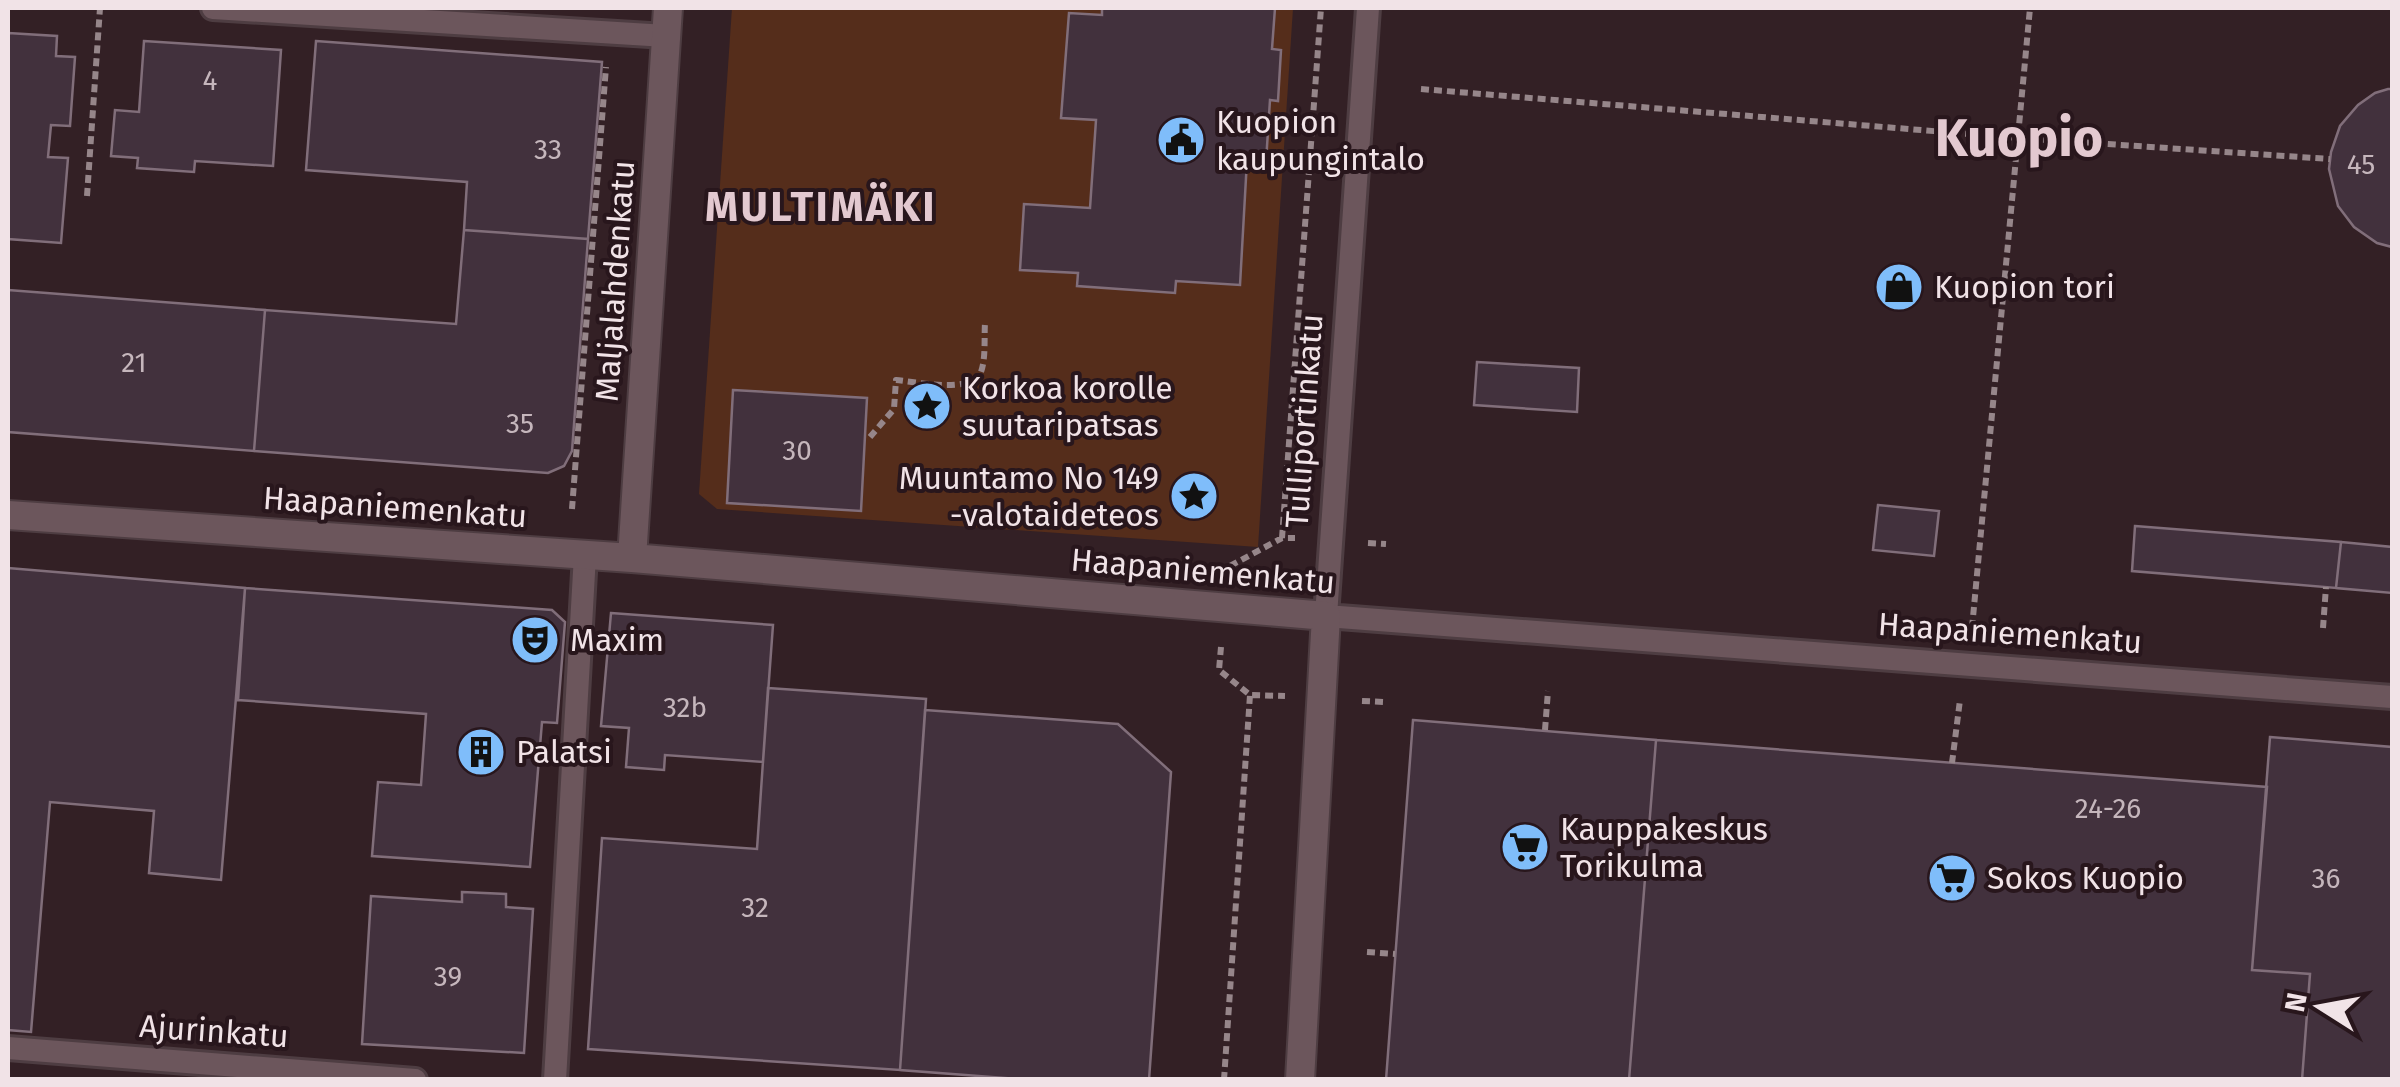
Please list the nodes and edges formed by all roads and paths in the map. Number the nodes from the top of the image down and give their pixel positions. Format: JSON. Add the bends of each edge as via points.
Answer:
{"nodes":[{"id":1,"x":100,"y":8,"type":"edge"},
{"id":2,"x":213,"y":8,"type":"edge"},
{"id":3,"x":1321,"y":8,"type":"edge"},
{"id":4,"x":1368,"y":8,"type":"edge"},
{"id":5,"x":2030,"y":8,"type":"edge"},
{"id":6,"x":667,"y":22,"type":"edge"},
{"id":7,"x":608,"y":32,"type":"junction"},
{"id":8,"x":1421,"y":89,"type":"dead end"},
{"id":9,"x":2018,"y":138,"type":"junction"},
{"id":10,"x":2330,"y":158,"type":"dead end"},
{"id":11,"x":87,"y":196,"type":"dead end"},
{"id":12,"x":985,"y":323,"type":"dead end"},
{"id":13,"x":870,"y":437,"type":"dead end"},
{"id":14,"x":572,"y":509,"type":"dead end"},
{"id":15,"x":8,"y":515,"type":"edge"},
{"id":16,"x":585,"y":555,"type":"junction"},
{"id":17,"x":632,"y":558,"type":"junction"},
{"id":18,"x":1228,"y":567,"type":"dead end"},
{"id":19,"x":2326,"y":587,"type":"dead end"},
{"id":20,"x":1326,"y":616,"type":"junction"},
{"id":21,"x":2322,"y":628,"type":"dead end"},
{"id":22,"x":1967,"y":665,"type":"junction"},
{"id":23,"x":1219,"y":670,"type":"dead end"},
{"id":24,"x":1548,"y":691,"type":"dead end"},
{"id":25,"x":2392,"y":697,"type":"edge"},
{"id":26,"x":1545,"y":730,"type":"dead end"},
{"id":27,"x":1952,"y":763,"type":"dead end"},
{"id":28,"x":1367,"y":952,"type":"dead end"},
{"id":29,"x":1395,"y":954,"type":"dead end"},
{"id":30,"x":8,"y":1048,"type":"edge"},
{"id":31,"x":415,"y":1080,"type":"edge"},
{"id":32,"x":555,"y":1080,"type":"edge"},
{"id":33,"x":1224,"y":1080,"type":"edge"},
{"id":34,"x":1300,"y":1080,"type":"edge"}],
"edges":[{"from":1,"to":11,"type":"path"},
{"from":2,"to":7,"type":"lane"},
{"from":3,"to":18,"type":"path","via":[[1282,538]]},
{"from":4,"to":20,"type":"lane","name":"Tulliportinkatu"},
{"from":5,"to":9,"type":"path"},
{"from":6,"to":7,"type":"lane"},
{"from":6,"to":17,"type":"street","name":"Maljalahdenkatu"},
{"from":7,"to":14,"type":"path"},
{"from":8,"to":9,"type":"path"},
{"from":9,"to":10,"type":"path"},
{"from":9,"to":22,"type":"path"},
{"from":12,"to":13,"type":"path","via":[[982,370],[975,381],[896,380],[894,409]]},
{"from":15,"to":16,"type":"street","name":"Haapaniemenkatu"},
{"from":16,"to":17,"type":"street","name":"Haapaniemenkatu"},
{"from":16,"to":32,"type":"lane"},
{"from":17,"to":20,"type":"street","name":"Haapaniemenkatu"},
{"from":19,"to":21,"type":"path"},
{"from":20,"to":22,"type":"lane","name":"Haapaniemenkatu"},
{"from":20,"to":34,"type":"street","name":"Tulliportinkatu"},
{"from":22,"to":25,"type":"lane","name":"Haapaniemenkatu"},
{"from":22,"to":27,"type":"path"},
{"from":23,"to":33,"type":"path","via":[[1250,695]]},
{"from":24,"to":26,"type":"path"},
{"from":28,"to":29,"type":"path"},
{"from":30,"to":31,"type":"lane","name":"Ajurinkatu"}]}
